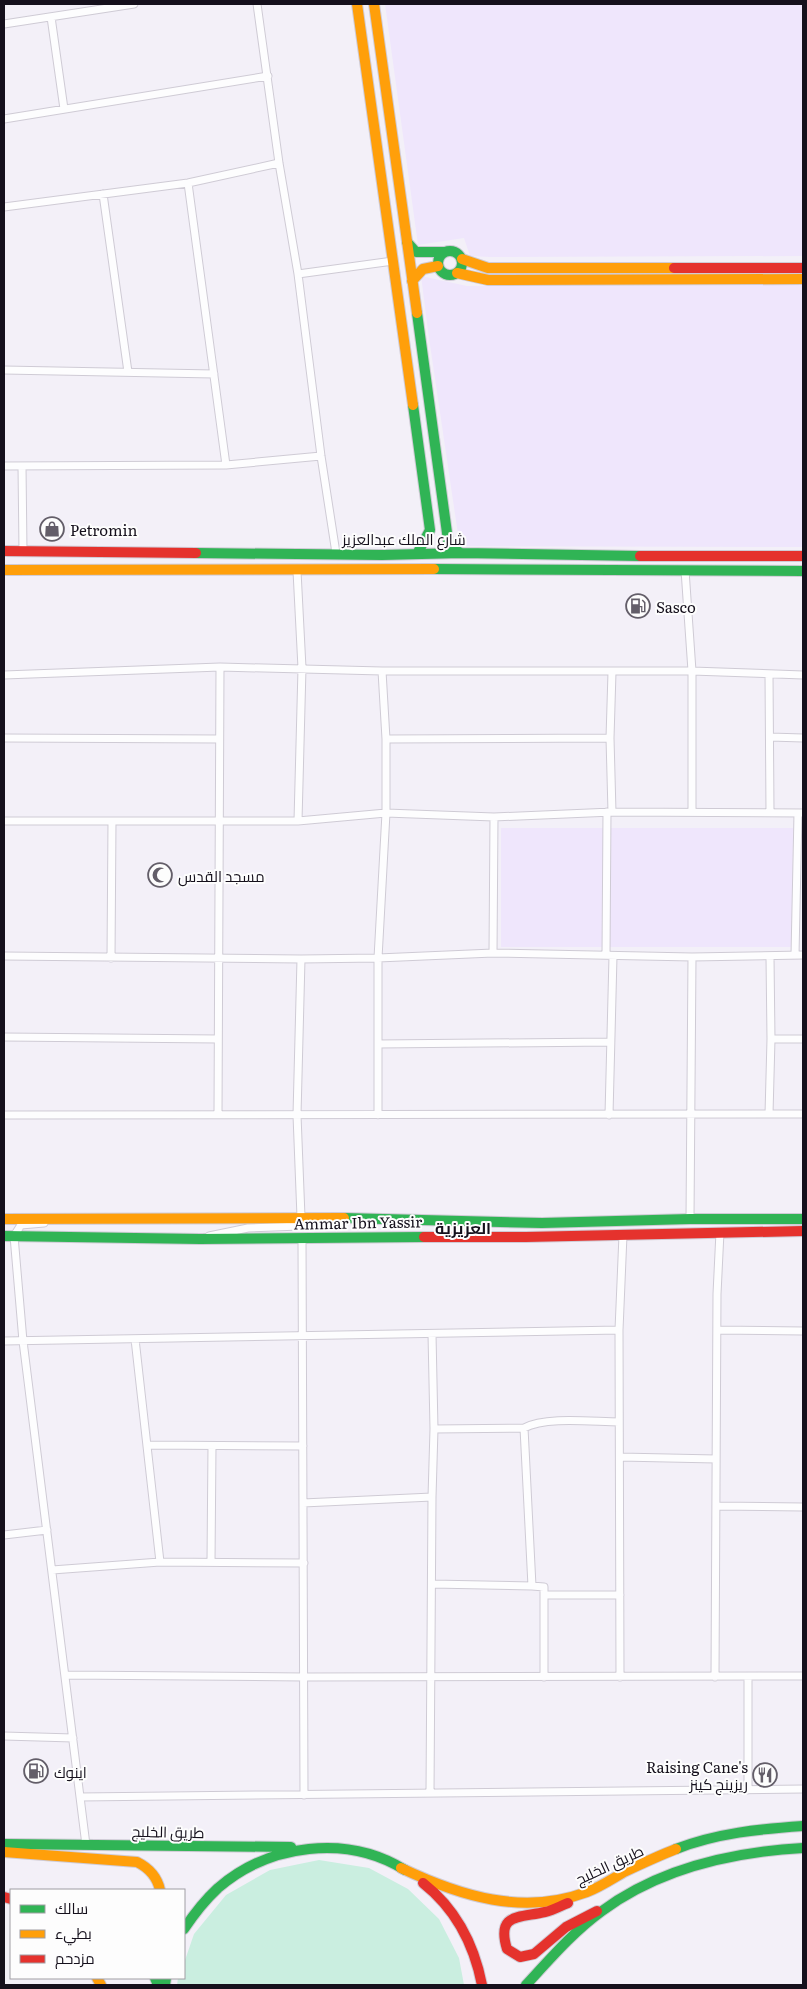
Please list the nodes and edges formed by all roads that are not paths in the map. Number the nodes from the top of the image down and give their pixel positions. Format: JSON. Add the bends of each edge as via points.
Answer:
{"nodes":[{"id":1,"x":80,"y":4,"type":"edge"},
{"id":2,"x":134,"y":4,"type":"edge"},
{"id":3,"x":257,"y":4,"type":"edge"},
{"id":4,"x":357,"y":4,"type":"edge"},
{"id":5,"x":374,"y":4,"type":"edge"},
{"id":6,"x":82,"y":13,"type":"junction"},
{"id":7,"x":51,"y":17,"type":"junction"},
{"id":8,"x":4,"y":24,"type":"edge"},
{"id":9,"x":382,"y":58,"type":"junction"},
{"id":10,"x":365,"y":60,"type":"junction"},
{"id":11,"x":268,"y":76,"type":"junction"},
{"id":12,"x":64,"y":109,"type":"junction"},
{"id":13,"x":4,"y":119,"type":"edge"},
{"id":14,"x":279,"y":163,"type":"junction"},
{"id":15,"x":188,"y":183,"type":"junction"},
{"id":16,"x":103,"y":194,"type":"junction"},
{"id":17,"x":4,"y":207,"type":"edge"},
{"id":18,"x":407,"y":242,"type":"junction"},
{"id":19,"x":445,"y":252,"type":"junction"},
{"id":20,"x":462,"y":259,"type":"junction"},
{"id":21,"x":393,"y":261,"type":"junction"},
{"id":22,"x":438,"y":266,"type":"junction"},
{"id":23,"x":803,"y":268,"type":"edge"},
{"id":24,"x":457,"y":273,"type":"junction"},
{"id":25,"x":298,"y":274,"type":"junction"},
{"id":26,"x":803,"y":279,"type":"edge"},
{"id":27,"x":412,"y":281,"type":"junction"},
{"id":28,"x":4,"y":370,"type":"edge"},
{"id":29,"x":128,"y":372,"type":"junction"},
{"id":30,"x":214,"y":374,"type":"junction"},
{"id":31,"x":321,"y":456,"type":"junction"},
{"id":32,"x":226,"y":465,"type":"junction"},
{"id":33,"x":4,"y":466,"type":"edge"},
{"id":34,"x":22,"y":466,"type":"junction"},
{"id":35,"x":447,"y":528,"type":"junction"},
{"id":36,"x":430,"y":530,"type":"junction"},
{"id":37,"x":4,"y":551,"type":"edge"},
{"id":38,"x":23,"y":551,"type":"junction"},
{"id":39,"x":336,"y":553,"type":"junction"},
{"id":40,"x":460,"y":553,"type":"junction"},
{"id":41,"x":417,"y":554,"type":"junction"},
{"id":42,"x":803,"y":556,"type":"edge"},
{"id":43,"x":4,"y":570,"type":"edge"},
{"id":44,"x":685,"y":570,"type":"junction"},
{"id":45,"x":297,"y":571,"type":"junction"},
{"id":46,"x":803,"y":571,"type":"edge"},
{"id":47,"x":220,"y":667,"type":"junction"},
{"id":48,"x":302,"y":668,"type":"junction"},
{"id":49,"x":382,"y":671,"type":"junction"},
{"id":50,"x":692,"y":671,"type":"junction"},
{"id":51,"x":612,"y":672,"type":"junction"},
{"id":52,"x":769,"y":674,"type":"junction"},
{"id":53,"x":803,"y":674,"type":"edge"},
{"id":54,"x":4,"y":675,"type":"edge"},
{"id":55,"x":770,"y":737,"type":"junction"},
{"id":56,"x":4,"y":738,"type":"edge"},
{"id":57,"x":610,"y":738,"type":"junction"},
{"id":58,"x":803,"y":738,"type":"edge"},
{"id":59,"x":219,"y":739,"type":"junction"},
{"id":60,"x":386,"y":739,"type":"junction"},
{"id":61,"x":610,"y":812,"type":"junction"},
{"id":62,"x":692,"y":812,"type":"junction"},
{"id":63,"x":770,"y":812,"type":"junction"},
{"id":64,"x":386,"y":813,"type":"junction"},
{"id":65,"x":801,"y":813,"type":"edge"},
{"id":66,"x":494,"y":817,"type":"junction"},
{"id":67,"x":4,"y":821,"type":"edge"},
{"id":68,"x":112,"y":821,"type":"junction"},
{"id":69,"x":219,"y":821,"type":"junction"},
{"id":70,"x":298,"y":821,"type":"junction"},
{"id":71,"x":493,"y":953,"type":"junction"},
{"id":72,"x":610,"y":955,"type":"junction"},
{"id":73,"x":795,"y":955,"type":"junction"},
{"id":74,"x":803,"y":955,"type":"edge"},
{"id":75,"x":4,"y":956,"type":"edge"},
{"id":76,"x":692,"y":957,"type":"junction"},
{"id":77,"x":770,"y":957,"type":"junction"},
{"id":78,"x":111,"y":958,"type":"junction"},
{"id":79,"x":378,"y":958,"type":"junction"},
{"id":80,"x":218,"y":959,"type":"junction"},
{"id":81,"x":301,"y":959,"type":"junction"},
{"id":82,"x":4,"y":1037,"type":"edge"},
{"id":83,"x":218,"y":1039,"type":"junction"},
{"id":84,"x":772,"y":1039,"type":"junction"},
{"id":85,"x":803,"y":1039,"type":"edge"},
{"id":86,"x":610,"y":1042,"type":"junction"},
{"id":87,"x":378,"y":1044,"type":"junction"},
{"id":88,"x":4,"y":1114,"type":"edge"},
{"id":89,"x":692,"y":1114,"type":"junction"},
{"id":90,"x":769,"y":1114,"type":"junction"},
{"id":91,"x":803,"y":1114,"type":"edge"},
{"id":92,"x":218,"y":1115,"type":"junction"},
{"id":93,"x":297,"y":1115,"type":"junction"},
{"id":94,"x":378,"y":1115,"type":"junction"},
{"id":95,"x":609,"y":1115,"type":"junction"},
{"id":96,"x":301,"y":1217,"type":"junction"},
{"id":97,"x":83,"y":1218,"type":"junction"},
{"id":98,"x":4,"y":1219,"type":"edge"},
{"id":99,"x":690,"y":1219,"type":"junction"},
{"id":100,"x":803,"y":1219,"type":"edge"},
{"id":101,"x":803,"y":1231,"type":"edge"},
{"id":102,"x":720,"y":1232,"type":"junction"},
{"id":103,"x":623,"y":1235,"type":"junction"},
{"id":104,"x":9,"y":1236,"type":"edge"},
{"id":105,"x":302,"y":1238,"type":"junction"},
{"id":106,"x":192,"y":1239,"type":"junction"},
{"id":107,"x":619,"y":1330,"type":"junction"},
{"id":108,"x":717,"y":1330,"type":"junction"},
{"id":109,"x":803,"y":1331,"type":"edge"},
{"id":110,"x":432,"y":1334,"type":"junction"},
{"id":111,"x":303,"y":1337,"type":"junction"},
{"id":112,"x":135,"y":1339,"type":"junction"},
{"id":113,"x":4,"y":1341,"type":"edge"},
{"id":114,"x":23,"y":1341,"type":"junction"},
{"id":115,"x":620,"y":1422,"type":"junction"},
{"id":116,"x":524,"y":1428,"type":"junction"},
{"id":117,"x":434,"y":1429,"type":"junction"},
{"id":118,"x":147,"y":1445,"type":"junction"},
{"id":119,"x":212,"y":1446,"type":"junction"},
{"id":120,"x":303,"y":1446,"type":"junction"},
{"id":121,"x":620,"y":1457,"type":"junction"},
{"id":122,"x":716,"y":1459,"type":"junction"},
{"id":123,"x":432,"y":1497,"type":"junction"},
{"id":124,"x":303,"y":1503,"type":"junction"},
{"id":125,"x":716,"y":1506,"type":"junction"},
{"id":126,"x":803,"y":1506,"type":"edge"},
{"id":127,"x":47,"y":1530,"type":"junction"},
{"id":128,"x":4,"y":1535,"type":"edge"},
{"id":129,"x":160,"y":1562,"type":"junction"},
{"id":130,"x":211,"y":1562,"type":"junction"},
{"id":131,"x":304,"y":1563,"type":"junction"},
{"id":132,"x":52,"y":1570,"type":"junction"},
{"id":133,"x":432,"y":1584,"type":"junction"},
{"id":134,"x":532,"y":1586,"type":"junction"},
{"id":135,"x":544,"y":1595,"type":"junction"},
{"id":136,"x":620,"y":1595,"type":"junction"},
{"id":137,"x":65,"y":1675,"type":"junction"},
{"id":138,"x":715,"y":1676,"type":"junction"},
{"id":139,"x":748,"y":1676,"type":"junction"},
{"id":140,"x":803,"y":1676,"type":"edge"},
{"id":141,"x":304,"y":1677,"type":"junction"},
{"id":142,"x":431,"y":1677,"type":"junction"},
{"id":143,"x":544,"y":1677,"type":"junction"},
{"id":144,"x":620,"y":1677,"type":"junction"},
{"id":145,"x":4,"y":1736,"type":"edge"},
{"id":146,"x":73,"y":1738,"type":"junction"},
{"id":147,"x":803,"y":1789,"type":"edge"},
{"id":148,"x":748,"y":1790,"type":"junction"},
{"id":149,"x":430,"y":1793,"type":"junction"},
{"id":150,"x":304,"y":1795,"type":"junction"},
{"id":151,"x":80,"y":1797,"type":"junction"},
{"id":152,"x":803,"y":1826,"type":"edge"},
{"id":153,"x":4,"y":1844,"type":"edge"},
{"id":154,"x":86,"y":1845,"type":"junction"},
{"id":155,"x":332,"y":1848,"type":"junction"},
{"id":156,"x":803,"y":1848,"type":"edge"},
{"id":157,"x":4,"y":1852,"type":"edge"},
{"id":158,"x":401,"y":1868,"type":"junction"},
{"id":159,"x":160,"y":1889,"type":"edge"},
{"id":160,"x":588,"y":1892,"type":"junction"},
{"id":161,"x":614,"y":1902,"type":"junction"},
{"id":162,"x":185,"y":1927,"type":"edge"},
{"id":163,"x":482,"y":1985,"type":"edge"},
{"id":164,"x":526,"y":1985,"type":"edge"}],
"edges":[{"from":1,"to":6,"type":"street"},
{"from":2,"to":6,"type":"street"},
{"from":3,"to":11,"type":"street"},
{"from":4,"to":10,"type":"street"},
{"from":5,"to":9,"type":"street"},
{"from":6,"to":7,"type":"street"},
{"from":7,"to":8,"type":"street"},
{"from":7,"to":12,"type":"street"},
{"from":9,"to":10,"type":"street"},
{"from":9,"to":18,"type":"street"},
{"from":10,"to":21,"type":"street"},
{"from":11,"to":12,"type":"street"},
{"from":11,"to":14,"type":"street"},
{"from":12,"to":13,"type":"street"},
{"from":14,"to":15,"type":"street"},
{"from":14,"to":25,"type":"street"},
{"from":15,"to":16,"type":"street"},
{"from":15,"to":30,"type":"street"},
{"from":16,"to":17,"type":"street"},
{"from":16,"to":29,"type":"street"},
{"from":18,"to":19,"type":"street","via":[[416,252]]},
{"from":18,"to":27,"type":"street"},
{"from":19,"to":20,"type":"street","via":[[454,251]]},
{"from":19,"to":22,"type":"street"},
{"from":20,"to":23,"type":"street","via":[[488,268]]},
{"from":20,"to":24,"type":"street","via":[[462,267]]},
{"from":21,"to":25,"type":"street"},
{"from":21,"to":36,"type":"street"},
{"from":22,"to":24,"type":"street","via":[[446,274]]},
{"from":22,"to":27,"type":"street","via":[[422,268]]},
{"from":24,"to":26,"type":"street","via":[[488,280]]},
{"from":25,"to":31,"type":"street"},
{"from":27,"to":35,"type":"street"},
{"from":28,"to":29,"type":"street"},
{"from":29,"to":30,"type":"street"},
{"from":30,"to":32,"type":"street"},
{"from":31,"to":32,"type":"street"},
{"from":31,"to":39,"type":"street"},
{"from":32,"to":34,"type":"street"},
{"from":33,"to":34,"type":"street"},
{"from":34,"to":38,"type":"street"},
{"from":35,"to":36,"type":"street"},
{"from":35,"to":40,"type":"street","via":[[450,544]]},
{"from":36,"to":41,"type":"street"},
{"from":37,"to":38,"type":"street","name":"شارع الملك عبدالعزيز"},
{"from":38,"to":39,"type":"street","name":"شارع الملك عبدالعزيز"},
{"from":39,"to":41,"type":"street","name":"شارع الملك عبدالعزيز"},
{"from":40,"to":41,"type":"street","name":"شارع الملك عبدالعزيز"},
{"from":40,"to":42,"type":"street","name":"شارع الملك عبدالعزيز"},
{"from":43,"to":45,"type":"street","name":"شارع الملك عبدالعزيز"},
{"from":44,"to":45,"type":"street","name":"شارع الملك عبدالعزيز"},
{"from":44,"to":46,"type":"street","name":"شارع الملك عبدالعزيز"},
{"from":44,"to":50,"type":"street"},
{"from":45,"to":48,"type":"street"},
{"from":47,"to":48,"type":"street"},
{"from":47,"to":54,"type":"street"},
{"from":47,"to":59,"type":"street"},
{"from":48,"to":49,"type":"street"},
{"from":48,"to":70,"type":"street"},
{"from":49,"to":51,"type":"street"},
{"from":49,"to":60,"type":"street"},
{"from":50,"to":51,"type":"street"},
{"from":50,"to":52,"type":"street"},
{"from":50,"to":62,"type":"street"},
{"from":51,"to":57,"type":"street"},
{"from":52,"to":53,"type":"street"},
{"from":52,"to":55,"type":"street"},
{"from":55,"to":58,"type":"street"},
{"from":55,"to":63,"type":"street"},
{"from":56,"to":59,"type":"street"},
{"from":57,"to":60,"type":"street"},
{"from":57,"to":61,"type":"street"},
{"from":59,"to":69,"type":"street"},
{"from":60,"to":64,"type":"street"},
{"from":61,"to":62,"type":"street"},
{"from":61,"to":66,"type":"street"},
{"from":61,"to":72,"type":"street"},
{"from":62,"to":63,"type":"street"},
{"from":63,"to":65,"type":"street"},
{"from":64,"to":66,"type":"street"},
{"from":64,"to":70,"type":"street"},
{"from":64,"to":79,"type":"street"},
{"from":65,"to":73,"type":"street"},
{"from":66,"to":71,"type":"street"},
{"from":67,"to":68,"type":"street"},
{"from":68,"to":69,"type":"street"},
{"from":68,"to":78,"type":"street"},
{"from":69,"to":70,"type":"street"},
{"from":69,"to":80,"type":"street"},
{"from":71,"to":72,"type":"street"},
{"from":71,"to":79,"type":"street"},
{"from":72,"to":76,"type":"street"},
{"from":72,"to":86,"type":"street"},
{"from":73,"to":74,"type":"street"},
{"from":73,"to":77,"type":"street"},
{"from":75,"to":78,"type":"street"},
{"from":76,"to":77,"type":"street"},
{"from":76,"to":89,"type":"street"},
{"from":77,"to":84,"type":"street"},
{"from":78,"to":80,"type":"street"},
{"from":79,"to":81,"type":"street"},
{"from":79,"to":87,"type":"street"},
{"from":80,"to":81,"type":"street"},
{"from":80,"to":83,"type":"street"},
{"from":81,"to":93,"type":"street"},
{"from":82,"to":83,"type":"street"},
{"from":83,"to":92,"type":"street"},
{"from":84,"to":85,"type":"street"},
{"from":84,"to":90,"type":"street"},
{"from":86,"to":87,"type":"street"},
{"from":86,"to":95,"type":"street"},
{"from":87,"to":94,"type":"street"},
{"from":88,"to":92,"type":"street"},
{"from":89,"to":90,"type":"street"},
{"from":89,"to":95,"type":"street"},
{"from":89,"to":99,"type":"street"},
{"from":90,"to":91,"type":"street"},
{"from":92,"to":93,"type":"street"},
{"from":93,"to":94,"type":"street"},
{"from":93,"to":96,"type":"street"},
{"from":94,"to":95,"type":"street"},
{"from":96,"to":97,"type":"street","name":"Ammar Ibn Yassir"},
{"from":96,"to":99,"type":"street","name":"Ammar Ibn Yassir","via":[[542,1223]]},
{"from":96,"to":106,"type":"street","via":[[300,1226],[248,1228]]},
{"from":97,"to":98,"type":"street","name":"Ammar Ibn Yassir"},
{"from":97,"to":104,"type":"street","via":[[21,1225]]},
{"from":99,"to":100,"type":"street","name":"Ammar Ibn Yassir"},
{"from":101,"to":102,"type":"street","name":"Ammar Ibn Yassir"},
{"from":102,"to":103,"type":"street","name":"Ammar Ibn Yassir"},
{"from":102,"to":108,"type":"street"},
{"from":103,"to":105,"type":"street","name":"Ammar Ibn Yassir"},
{"from":103,"to":107,"type":"street"},
{"from":104,"to":106,"type":"street","name":"Ammar Ibn Yassir"},
{"from":104,"to":114,"type":"street"},
{"from":105,"to":106,"type":"street","name":"Ammar Ibn Yassir"},
{"from":105,"to":111,"type":"street"},
{"from":107,"to":110,"type":"street"},
{"from":107,"to":115,"type":"street"},
{"from":108,"to":109,"type":"street"},
{"from":108,"to":122,"type":"street"},
{"from":110,"to":111,"type":"street"},
{"from":110,"to":117,"type":"street"},
{"from":111,"to":112,"type":"street"},
{"from":111,"to":120,"type":"street"},
{"from":112,"to":114,"type":"street"},
{"from":112,"to":118,"type":"street"},
{"from":113,"to":114,"type":"street"},
{"from":114,"to":127,"type":"street"},
{"from":115,"to":116,"type":"street","via":[[545,1422]]},
{"from":115,"to":121,"type":"street"},
{"from":116,"to":117,"type":"street"},
{"from":116,"to":134,"type":"street"},
{"from":117,"to":123,"type":"street"},
{"from":118,"to":119,"type":"street"},
{"from":118,"to":129,"type":"street"},
{"from":119,"to":120,"type":"street"},
{"from":119,"to":130,"type":"street"},
{"from":120,"to":124,"type":"street"},
{"from":121,"to":122,"type":"street"},
{"from":121,"to":136,"type":"street"},
{"from":122,"to":125,"type":"street"},
{"from":123,"to":124,"type":"street"},
{"from":123,"to":133,"type":"street"},
{"from":124,"to":131,"type":"street"},
{"from":125,"to":126,"type":"street"},
{"from":125,"to":138,"type":"street"},
{"from":127,"to":128,"type":"street"},
{"from":127,"to":132,"type":"street"},
{"from":129,"to":130,"type":"street"},
{"from":129,"to":132,"type":"street"},
{"from":130,"to":131,"type":"street"},
{"from":131,"to":141,"type":"street"},
{"from":132,"to":137,"type":"street"},
{"from":133,"to":134,"type":"street"},
{"from":133,"to":142,"type":"street"},
{"from":134,"to":135,"type":"street","via":[[544,1587]]},
{"from":135,"to":136,"type":"street"},
{"from":135,"to":143,"type":"street"},
{"from":136,"to":144,"type":"street"},
{"from":137,"to":141,"type":"street"},
{"from":137,"to":146,"type":"street"},
{"from":138,"to":139,"type":"street"},
{"from":138,"to":144,"type":"street"},
{"from":139,"to":140,"type":"street"},
{"from":139,"to":148,"type":"street"},
{"from":141,"to":142,"type":"street"},
{"from":141,"to":150,"type":"street"},
{"from":142,"to":143,"type":"street"},
{"from":142,"to":149,"type":"street"},
{"from":143,"to":144,"type":"street"},
{"from":145,"to":146,"type":"street"},
{"from":146,"to":151,"type":"street"},
{"from":147,"to":148,"type":"street"},
{"from":148,"to":149,"type":"street"},
{"from":149,"to":150,"type":"street"},
{"from":150,"to":151,"type":"street"},
{"from":151,"to":154,"type":"street"},
{"from":152,"to":160,"type":"street","name":"طريق الخليج","via":[[715,1837],[656,1858]]},
{"from":153,"to":154,"type":"street","name":"طريق الخليج"},
{"from":154,"to":155,"type":"street","name":"طريق الخليج"},
{"from":155,"to":158,"type":"street","via":[[364,1853]]},
{"from":155,"to":162,"type":"street","via":[[288,1852],[247,1867],[211,1893]]},
{"from":156,"to":161,"type":"street","via":[[757,1852],[698,1865]]},
{"from":157,"to":159,"type":"street","via":[[137,1862],[151,1870]]},
{"from":158,"to":160,"type":"street","name":"طريق الخليج","via":[[451,1891],[490,1901],[534,1904]]},
{"from":158,"to":163,"type":"street","via":[[427,1886],[458,1920],[478,1965]]},
{"from":160,"to":161,"type":"street","via":[[553,1910],[508,1921],[502,1934],[507,1949],[520,1957],[534,1954],[566,1927]]},
{"from":161,"to":164,"type":"street","via":[[562,1946]]}]}
